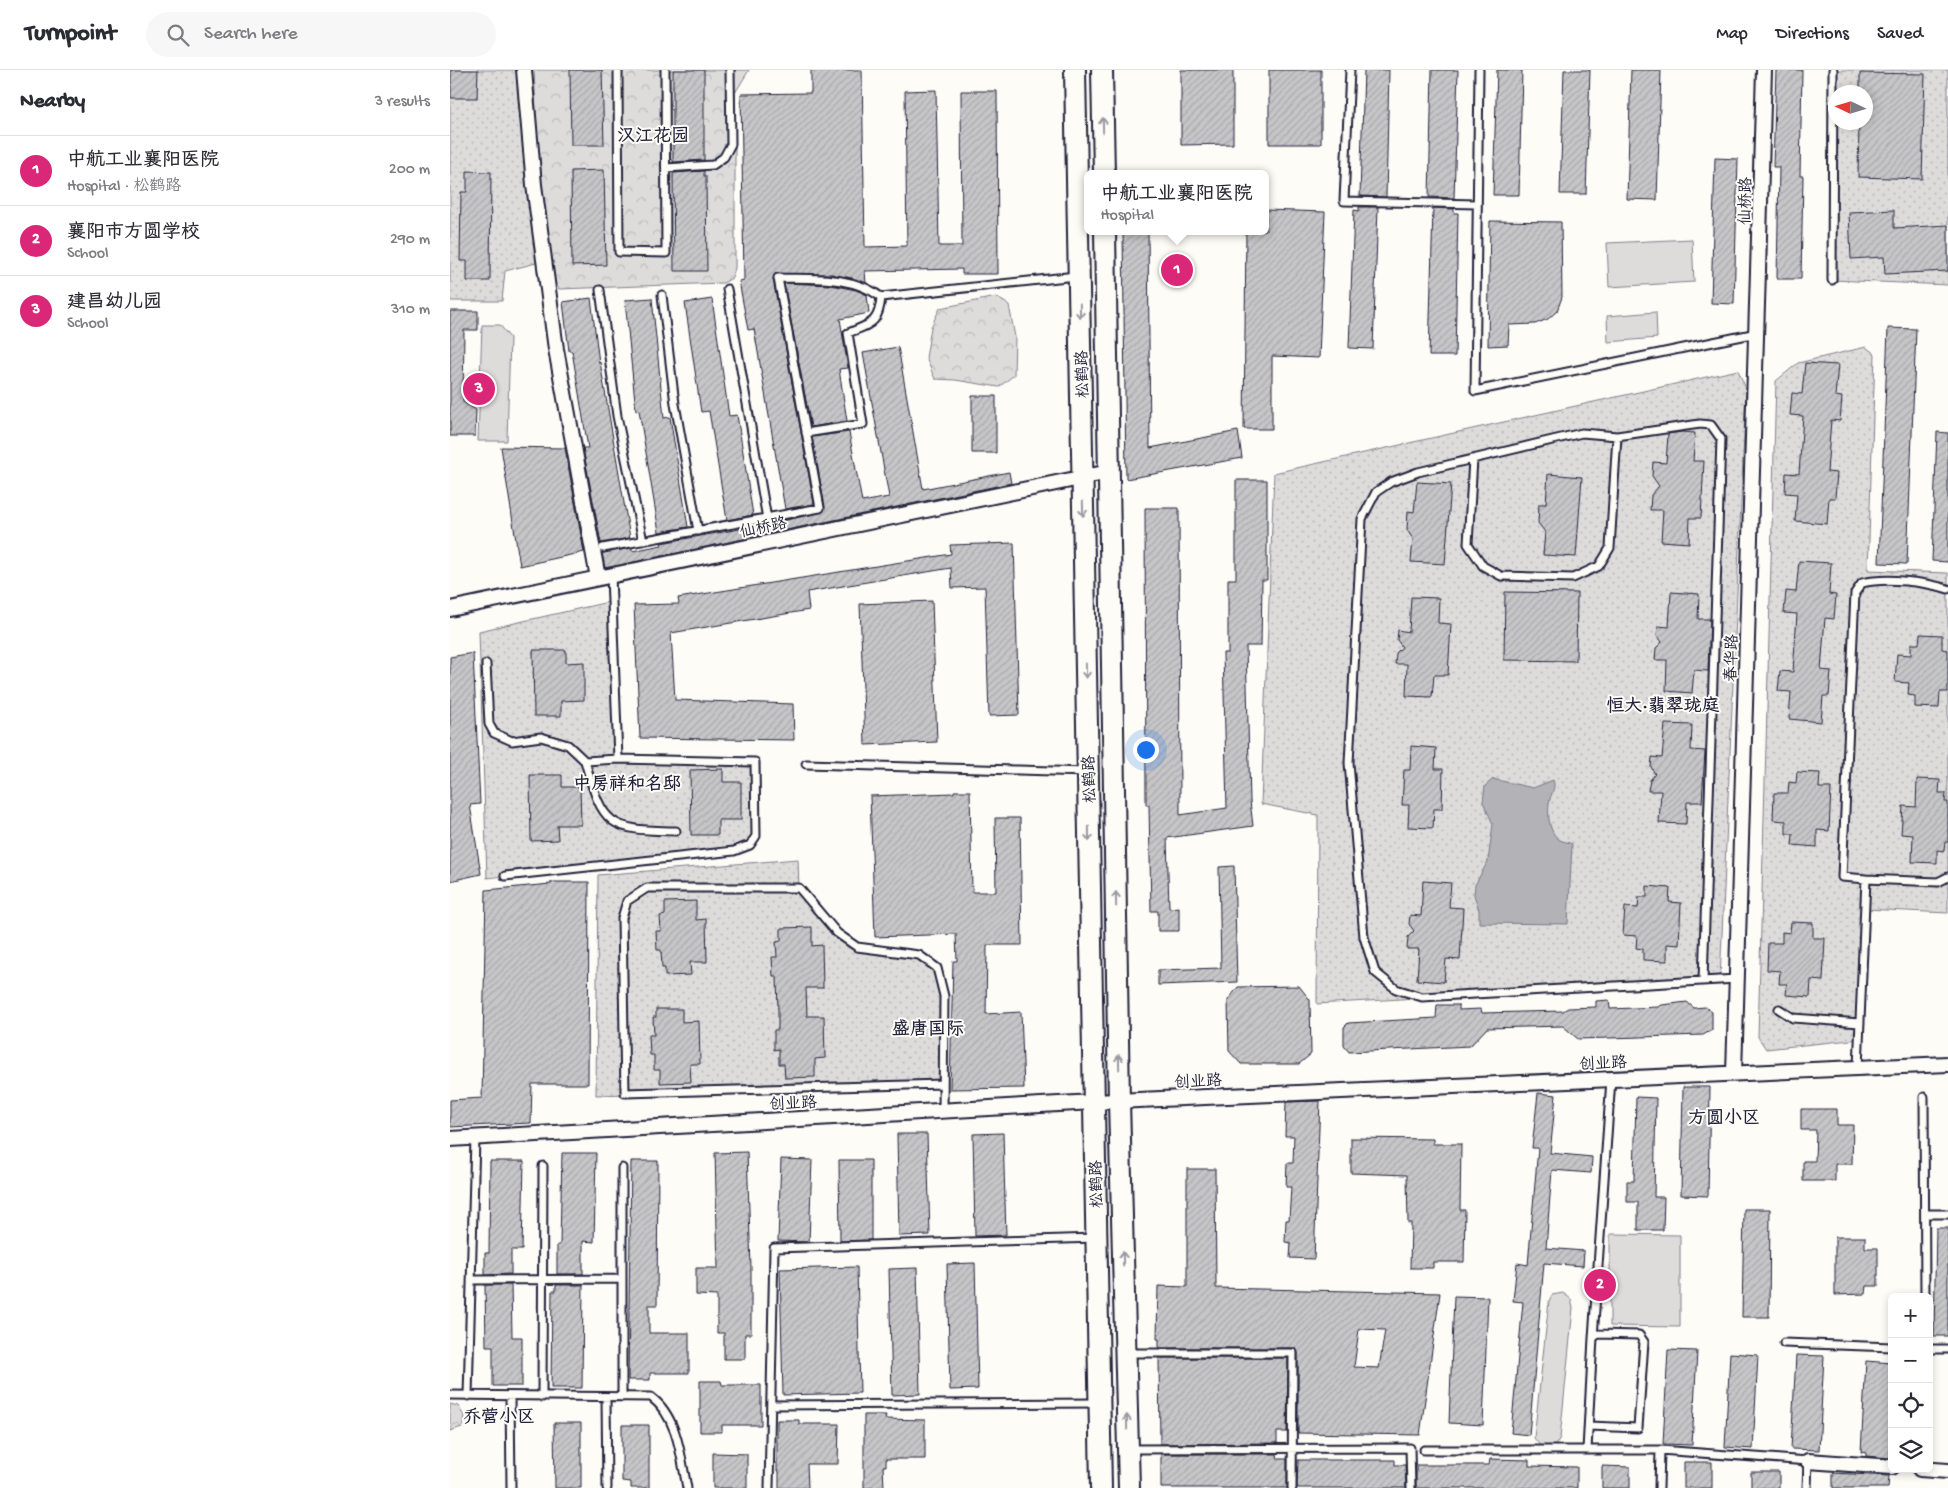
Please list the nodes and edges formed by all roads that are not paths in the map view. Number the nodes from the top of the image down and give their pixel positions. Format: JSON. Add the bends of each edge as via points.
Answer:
{"nodes":[{"id":1,"x":524,"y":70,"type":"edge"},
{"id":2,"x":618,"y":70,"type":"edge"},
{"id":3,"x":665,"y":70,"type":"edge"},
{"id":4,"x":730,"y":70,"type":"edge"},
{"id":5,"x":1066,"y":70,"type":"edge"},
{"id":6,"x":1075,"y":70,"type":"edge"},
{"id":7,"x":1102,"y":70,"type":"edge"},
{"id":8,"x":1350,"y":70,"type":"edge"},
{"id":9,"x":1479,"y":70,"type":"edge"},
{"id":10,"x":1764,"y":70,"type":"edge"},
{"id":11,"x":1832,"y":70,"type":"edge"},
{"id":12,"x":1076,"y":132,"type":"junction"},
{"id":13,"x":666,"y":168,"type":"junction"},
{"id":14,"x":1104,"y":170,"type":"edge"},
{"id":15,"x":1477,"y":204,"type":"junction"},
{"id":16,"x":1105,"y":235,"type":"edge"},
{"id":17,"x":1079,"y":276,"type":"junction"},
{"id":18,"x":1832,"y":280,"type":"dead end"},
{"id":19,"x":728,"y":289,"type":"dead end"},
{"id":20,"x":600,"y":290,"type":"dead end"},
{"id":21,"x":662,"y":295,"type":"dead end"},
{"id":22,"x":881,"y":297,"type":"junction"},
{"id":23,"x":1758,"y":333,"type":"junction"},
{"id":24,"x":806,"y":433,"type":"junction"},
{"id":25,"x":1617,"y":436,"type":"junction"},
{"id":26,"x":1473,"y":459,"type":"junction"},
{"id":27,"x":1109,"y":472,"type":"junction"},
{"id":28,"x":1082,"y":478,"type":"junction"},
{"id":29,"x":767,"y":519,"type":"junction"},
{"id":30,"x":698,"y":532,"type":"junction"},
{"id":31,"x":643,"y":541,"type":"junction"},
{"id":32,"x":603,"y":548,"type":"dead end"},
{"id":33,"x":605,"y":577,"type":"junction"},
{"id":34,"x":1948,"y":590,"type":"edge"},
{"id":35,"x":450,"y":609,"type":"edge"},
{"id":36,"x":486,"y":664,"type":"dead end"},
{"id":37,"x":618,"y":759,"type":"junction"},
{"id":38,"x":585,"y":762,"type":"junction"},
{"id":39,"x":806,"y":764,"type":"dead end"},
{"id":40,"x":1088,"y":772,"type":"junction"},
{"id":41,"x":676,"y":831,"type":"dead end"},
{"id":42,"x":505,"y":876,"type":"dead end"},
{"id":43,"x":1948,"y":877,"type":"edge"},
{"id":44,"x":1866,"y":880,"type":"junction"},
{"id":45,"x":1737,"y":979,"type":"junction"},
{"id":46,"x":1703,"y":981,"type":"junction"},
{"id":47,"x":1779,"y":1009,"type":"dead end"},
{"id":48,"x":1860,"y":1023,"type":"junction"},
{"id":49,"x":1948,"y":1064,"type":"edge"},
{"id":50,"x":1858,"y":1068,"type":"junction"},
{"id":51,"x":1734,"y":1073,"type":"junction"},
{"id":52,"x":1611,"y":1079,"type":"junction"},
{"id":53,"x":943,"y":1084,"type":"junction"},
{"id":54,"x":1924,"y":1097,"type":"dead end"},
{"id":55,"x":1120,"y":1101,"type":"junction"},
{"id":56,"x":1094,"y":1102,"type":"junction"},
{"id":57,"x":943,"y":1111,"type":"junction"},
{"id":58,"x":474,"y":1138,"type":"junction"},
{"id":59,"x":450,"y":1139,"type":"edge"},
{"id":60,"x":543,"y":1166,"type":"dead end"},
{"id":61,"x":622,"y":1168,"type":"dead end"},
{"id":62,"x":1925,"y":1214,"type":"junction"},
{"id":63,"x":1948,"y":1214,"type":"edge"},
{"id":64,"x":1096,"y":1238,"type":"junction"},
{"id":65,"x":542,"y":1279,"type":"junction"},
{"id":66,"x":622,"y":1279,"type":"junction"},
{"id":67,"x":471,"y":1280,"type":"junction"},
{"id":68,"x":1925,"y":1293,"type":"edge"},
{"id":69,"x":1593,"y":1338,"type":"junction"},
{"id":70,"x":1784,"y":1343,"type":"dead end"},
{"id":71,"x":1888,"y":1347,"type":"edge"},
{"id":72,"x":1933,"y":1349,"type":"edge"},
{"id":73,"x":1948,"y":1349,"type":"edge"},
{"id":74,"x":1126,"y":1353,"type":"junction"},
{"id":75,"x":450,"y":1395,"type":"edge"},
{"id":76,"x":468,"y":1396,"type":"junction"},
{"id":77,"x":510,"y":1396,"type":"junction"},
{"id":78,"x":542,"y":1397,"type":"junction"},
{"id":79,"x":622,"y":1397,"type":"junction"},
{"id":80,"x":606,"y":1398,"type":"junction"},
{"id":81,"x":1099,"y":1404,"type":"junction"},
{"id":82,"x":771,"y":1405,"type":"junction"},
{"id":83,"x":1589,"y":1426,"type":"junction"},
{"id":84,"x":1128,"y":1449,"type":"junction"},
{"id":85,"x":1292,"y":1449,"type":"junction"},
{"id":86,"x":1424,"y":1450,"type":"dead end"},
{"id":87,"x":1587,"y":1450,"type":"junction"},
{"id":88,"x":1660,"y":1450,"type":"junction"},
{"id":89,"x":1808,"y":1461,"type":"junction"},
{"id":90,"x":1888,"y":1467,"type":"edge"},
{"id":91,"x":1933,"y":1470,"type":"edge"},
{"id":92,"x":1948,"y":1471,"type":"edge"},
{"id":93,"x":511,"y":1488,"type":"edge"},
{"id":94,"x":607,"y":1488,"type":"edge"},
{"id":95,"x":687,"y":1488,"type":"edge"},
{"id":96,"x":770,"y":1488,"type":"edge"},
{"id":97,"x":1101,"y":1488,"type":"edge"},
{"id":98,"x":1129,"y":1488,"type":"edge"},
{"id":99,"x":1292,"y":1488,"type":"edge"},
{"id":100,"x":1410,"y":1488,"type":"edge"},
{"id":101,"x":1659,"y":1488,"type":"edge"},
{"id":102,"x":1807,"y":1488,"type":"edge"}],
"edges":[{"from":1,"to":33,"type":"street","via":[[534,185],[556,349]]},
{"from":2,"to":13,"type":"lane","via":[[619,252],[666,253]]},
{"from":3,"to":13,"type":"lane"},
{"from":4,"to":13,"type":"lane","via":[[732,144],[724,157],[713,165]]},
{"from":5,"to":12,"type":"main road"},
{"from":6,"to":12,"type":"main road","name":"松鹤路"},
{"from":14,"to":7,"type":"main road","one_way":true},
{"from":8,"to":15,"type":"lane","via":[[1344,201]]},
{"from":9,"to":15,"type":"lane"},
{"from":10,"to":23,"type":"street","name":"仙桥路"},
{"from":11,"to":18,"type":"lane"},
{"from":12,"to":17,"type":"main road","name":"松鹤路"},
{"from":15,"to":23,"type":"lane","via":[[1474,391]]},
{"from":16,"to":27,"type":"main road","name":"松鹤路"},
{"from":17,"to":22,"type":"lane"},
{"from":17,"to":28,"type":"main road","name":"松鹤路","one_way":true},
{"from":19,"to":29,"type":"lane"},
{"from":20,"to":31,"type":"lane","via":[[617,416]]},
{"from":21,"to":30,"type":"lane","via":[[675,404]]},
{"from":22,"to":24,"type":"lane","via":[[880,312],[870,324],[848,333],[863,424]]},
{"from":22,"to":24,"type":"lane","via":[[870,289],[833,279],[778,278]]},
{"from":23,"to":45,"type":"street","name":"春华路"},
{"from":24,"to":29,"type":"lane","via":[[820,508]]},
{"from":25,"to":26,"type":"lane","via":[[1582,433]]},
{"from":25,"to":26,"type":"lane","via":[[1610,548],[1599,566],[1573,578],[1501,576],[1483,566],[1468,544]]},
{"from":25,"to":46,"type":"lane","via":[[1700,424],[1711,425],[1721,439]]},
{"from":26,"to":46,"type":"lane","via":[[1391,482],[1376,492],[1362,519],[1349,763],[1364,937],[1376,972],[1396,989],[1422,997]]},
{"from":27,"to":28,"type":"street","name":"仙桥路"},
{"from":55,"to":27,"type":"main road","name":"松鹤路","one_way":true},
{"from":28,"to":33,"type":"street","name":"仙桥路"},
{"from":28,"to":40,"type":"main road","name":"松鹤路","one_way":true},
{"from":29,"to":30,"type":"lane"},
{"from":30,"to":31,"type":"lane"},
{"from":31,"to":32,"type":"lane"},
{"from":33,"to":35,"type":"street","name":"仙桥路"},
{"from":33,"to":37,"type":"lane"},
{"from":34,"to":44,"type":"lane","via":[[1935,585],[1874,580],[1862,583],[1855,593],[1842,877]]},
{"from":36,"to":38,"type":"lane","via":[[489,724],[494,733],[512,742],[541,737],[568,745]]},
{"from":37,"to":38,"type":"lane"},
{"from":37,"to":42,"type":"lane","via":[[755,762],[756,836],[750,846]]},
{"from":38,"to":41,"type":"lane","via":[[603,813],[617,825],[638,830]]},
{"from":39,"to":40,"type":"lane"},
{"from":40,"to":56,"type":"main road","name":"松鹤路","one_way":true},
{"from":43,"to":44,"type":"lane","via":[[1938,882]]},
{"from":44,"to":48,"type":"lane"},
{"from":45,"to":46,"type":"lane"},
{"from":45,"to":51,"type":"street","name":"春华路"},
{"from":47,"to":48,"type":"lane","via":[[1793,1018]]},
{"from":48,"to":50,"type":"lane"},
{"from":49,"to":50,"type":"street","name":"创业路"},
{"from":50,"to":51,"type":"street","name":"创业路"},
{"from":51,"to":52,"type":"street","name":"创业路"},
{"from":52,"to":55,"type":"street","name":"创业路"},
{"from":52,"to":69,"type":"lane"},
{"from":53,"to":53,"type":"lane","via":[[944,996],[937,968],[919,955],[857,947],[837,934],[799,888],[647,888],[626,901],[622,918],[625,1093]]},
{"from":53,"to":57,"type":"lane"},
{"from":54,"to":62,"type":"lane"},
{"from":55,"to":56,"type":"street","name":"创业路"},
{"from":74,"to":55,"type":"main road","name":"松鹤路","one_way":true},
{"from":56,"to":57,"type":"street","name":"创业路"},
{"from":56,"to":64,"type":"main road","name":"松鹤路"},
{"from":57,"to":58,"type":"street","name":"创业路"},
{"from":58,"to":59,"type":"street","name":"创业路"},
{"from":58,"to":67,"type":"lane"},
{"from":60,"to":65,"type":"lane"},
{"from":61,"to":66,"type":"lane"},
{"from":62,"to":63,"type":"lane"},
{"from":62,"to":68,"type":"lane"},
{"from":64,"to":81,"type":"main road","name":"松鹤路"},
{"from":64,"to":82,"type":"lane","via":[[774,1248]]},
{"from":65,"to":66,"type":"lane"},
{"from":65,"to":67,"type":"lane"},
{"from":65,"to":78,"type":"lane"},
{"from":66,"to":79,"type":"lane"},
{"from":67,"to":76,"type":"lane"},
{"from":69,"to":83,"type":"lane"},
{"from":69,"to":83,"type":"lane","via":[[1598,1334],[1639,1335],[1644,1342],[1638,1428]]},
{"from":70,"to":71,"type":"lane"},
{"from":72,"to":73,"type":"lane"},
{"from":84,"to":74,"type":"main road","name":"松鹤路","one_way":true},
{"from":74,"to":85,"type":"lane","via":[[1293,1353]]},
{"from":75,"to":76,"type":"lane"},
{"from":76,"to":77,"type":"lane"},
{"from":77,"to":78,"type":"lane"},
{"from":77,"to":93,"type":"lane"},
{"from":78,"to":80,"type":"lane"},
{"from":79,"to":80,"type":"lane"},
{"from":79,"to":95,"type":"lane","via":[[651,1397],[661,1404],[676,1435]]},
{"from":80,"to":94,"type":"lane"},
{"from":81,"to":82,"type":"lane"},
{"from":81,"to":97,"type":"main road","name":"松鹤路"},
{"from":82,"to":96,"type":"lane"},
{"from":83,"to":87,"type":"lane"},
{"from":84,"to":85,"type":"lane"},
{"from":84,"to":98,"type":"main road","name":"松鹤路"},
{"from":85,"to":99,"type":"lane"},
{"from":85,"to":100,"type":"lane","via":[[1410,1448]]},
{"from":86,"to":87,"type":"lane"},
{"from":87,"to":88,"type":"lane"},
{"from":88,"to":89,"type":"lane"},
{"from":88,"to":101,"type":"lane"},
{"from":89,"to":90,"type":"street"},
{"from":89,"to":102,"type":"lane"},
{"from":91,"to":92,"type":"street"}]}
